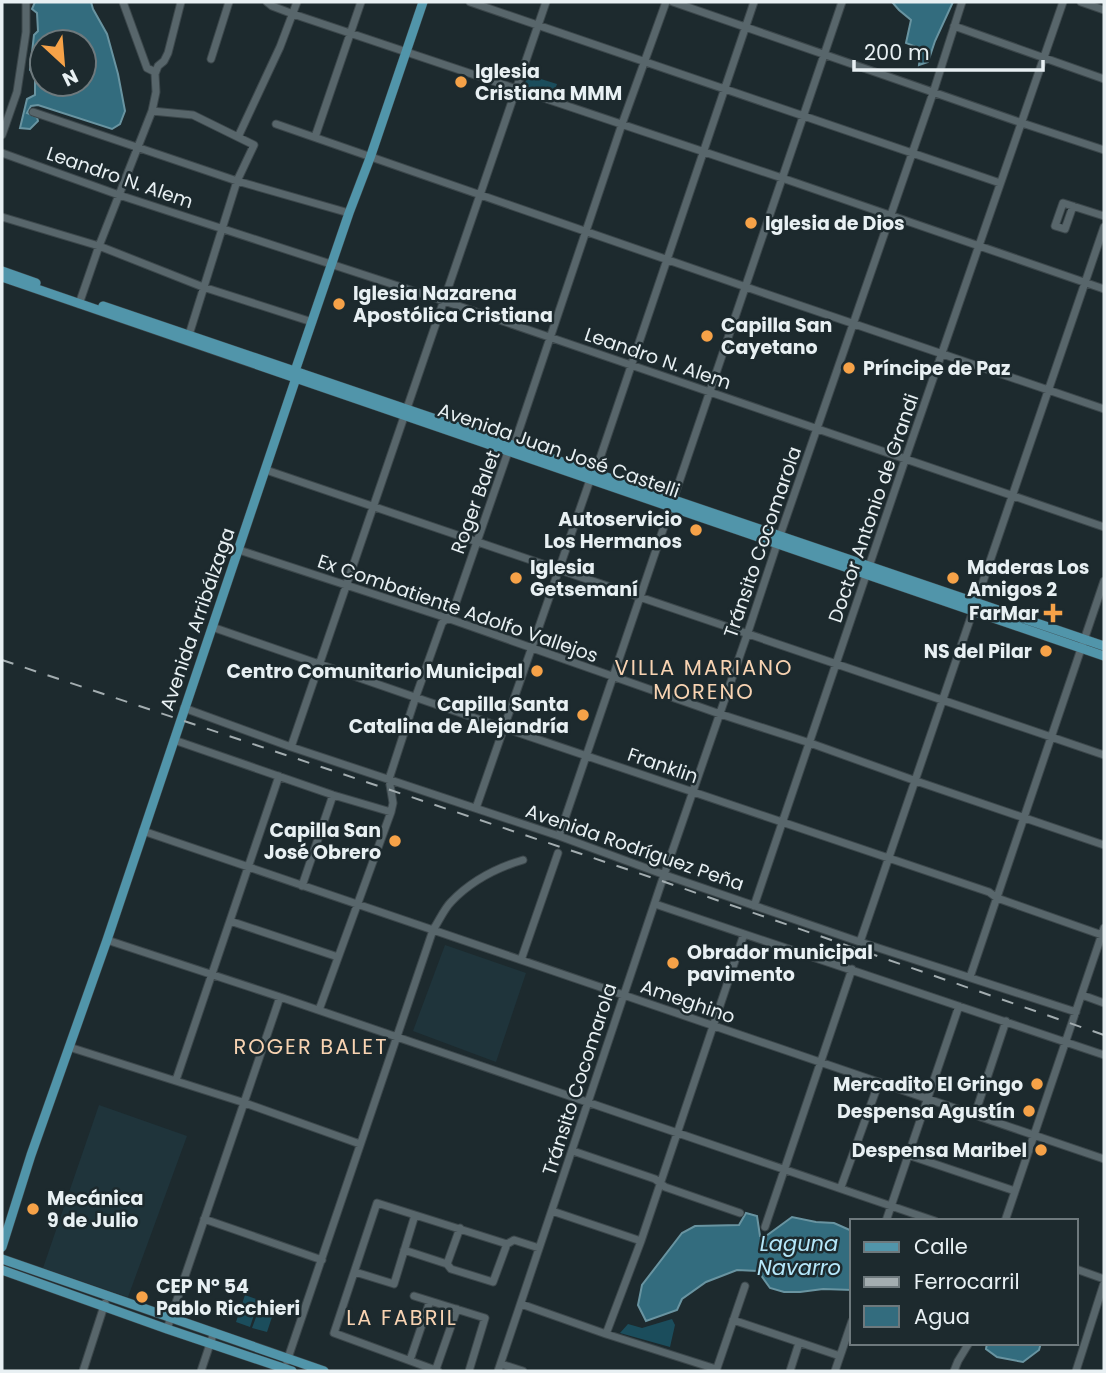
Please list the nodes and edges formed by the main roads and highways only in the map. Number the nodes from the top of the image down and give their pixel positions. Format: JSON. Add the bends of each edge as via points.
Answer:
{"nodes":[{"id":1,"x":423,"y":2,"type":"edge"},
{"id":2,"x":2,"y":271,"type":"edge"},
{"id":3,"x":2,"y":277,"type":"edge"},
{"id":4,"x":80,"y":301,"type":"junction"},
{"id":5,"x":295,"y":375,"type":"junction"},
{"id":6,"x":1083,"y":644,"type":"junction"},
{"id":7,"x":1104,"y":646,"type":"edge"},
{"id":8,"x":1104,"y":656,"type":"edge"},
{"id":9,"x":2,"y":1247,"type":"edge"},
{"id":10,"x":2,"y":1259,"type":"edge"},
{"id":11,"x":2,"y":1270,"type":"edge"},
{"id":12,"x":287,"y":1368,"type":"edge"},
{"id":13,"x":324,"y":1371,"type":"edge"}],
"edges":[{"from":1,"to":5,"type":"main road","name":"Avenida Arribálzaga"},
{"from":2,"to":4,"type":"main road","name":"Avenida Juan José Castelli"},
{"from":3,"to":4,"type":"main road","name":"Avenida Juan José Castelli"},
{"from":4,"to":5,"type":"main road","name":"Avenida Juan José Castelli"},
{"from":5,"to":6,"type":"main road","name":"Avenida Juan José Castelli"},
{"from":5,"to":9,"type":"main road","name":"Avenida Arribálzaga"},
{"from":6,"to":7,"type":"main road","name":"Avenida Juan José Castelli"},
{"from":6,"to":8,"type":"main road","name":"Avenida Juan José Castelli"},
{"from":10,"to":12,"type":"main road","via":[[214,1332]]},
{"from":11,"to":12,"type":"main road"},
{"from":12,"to":13,"type":"main road"}]}
